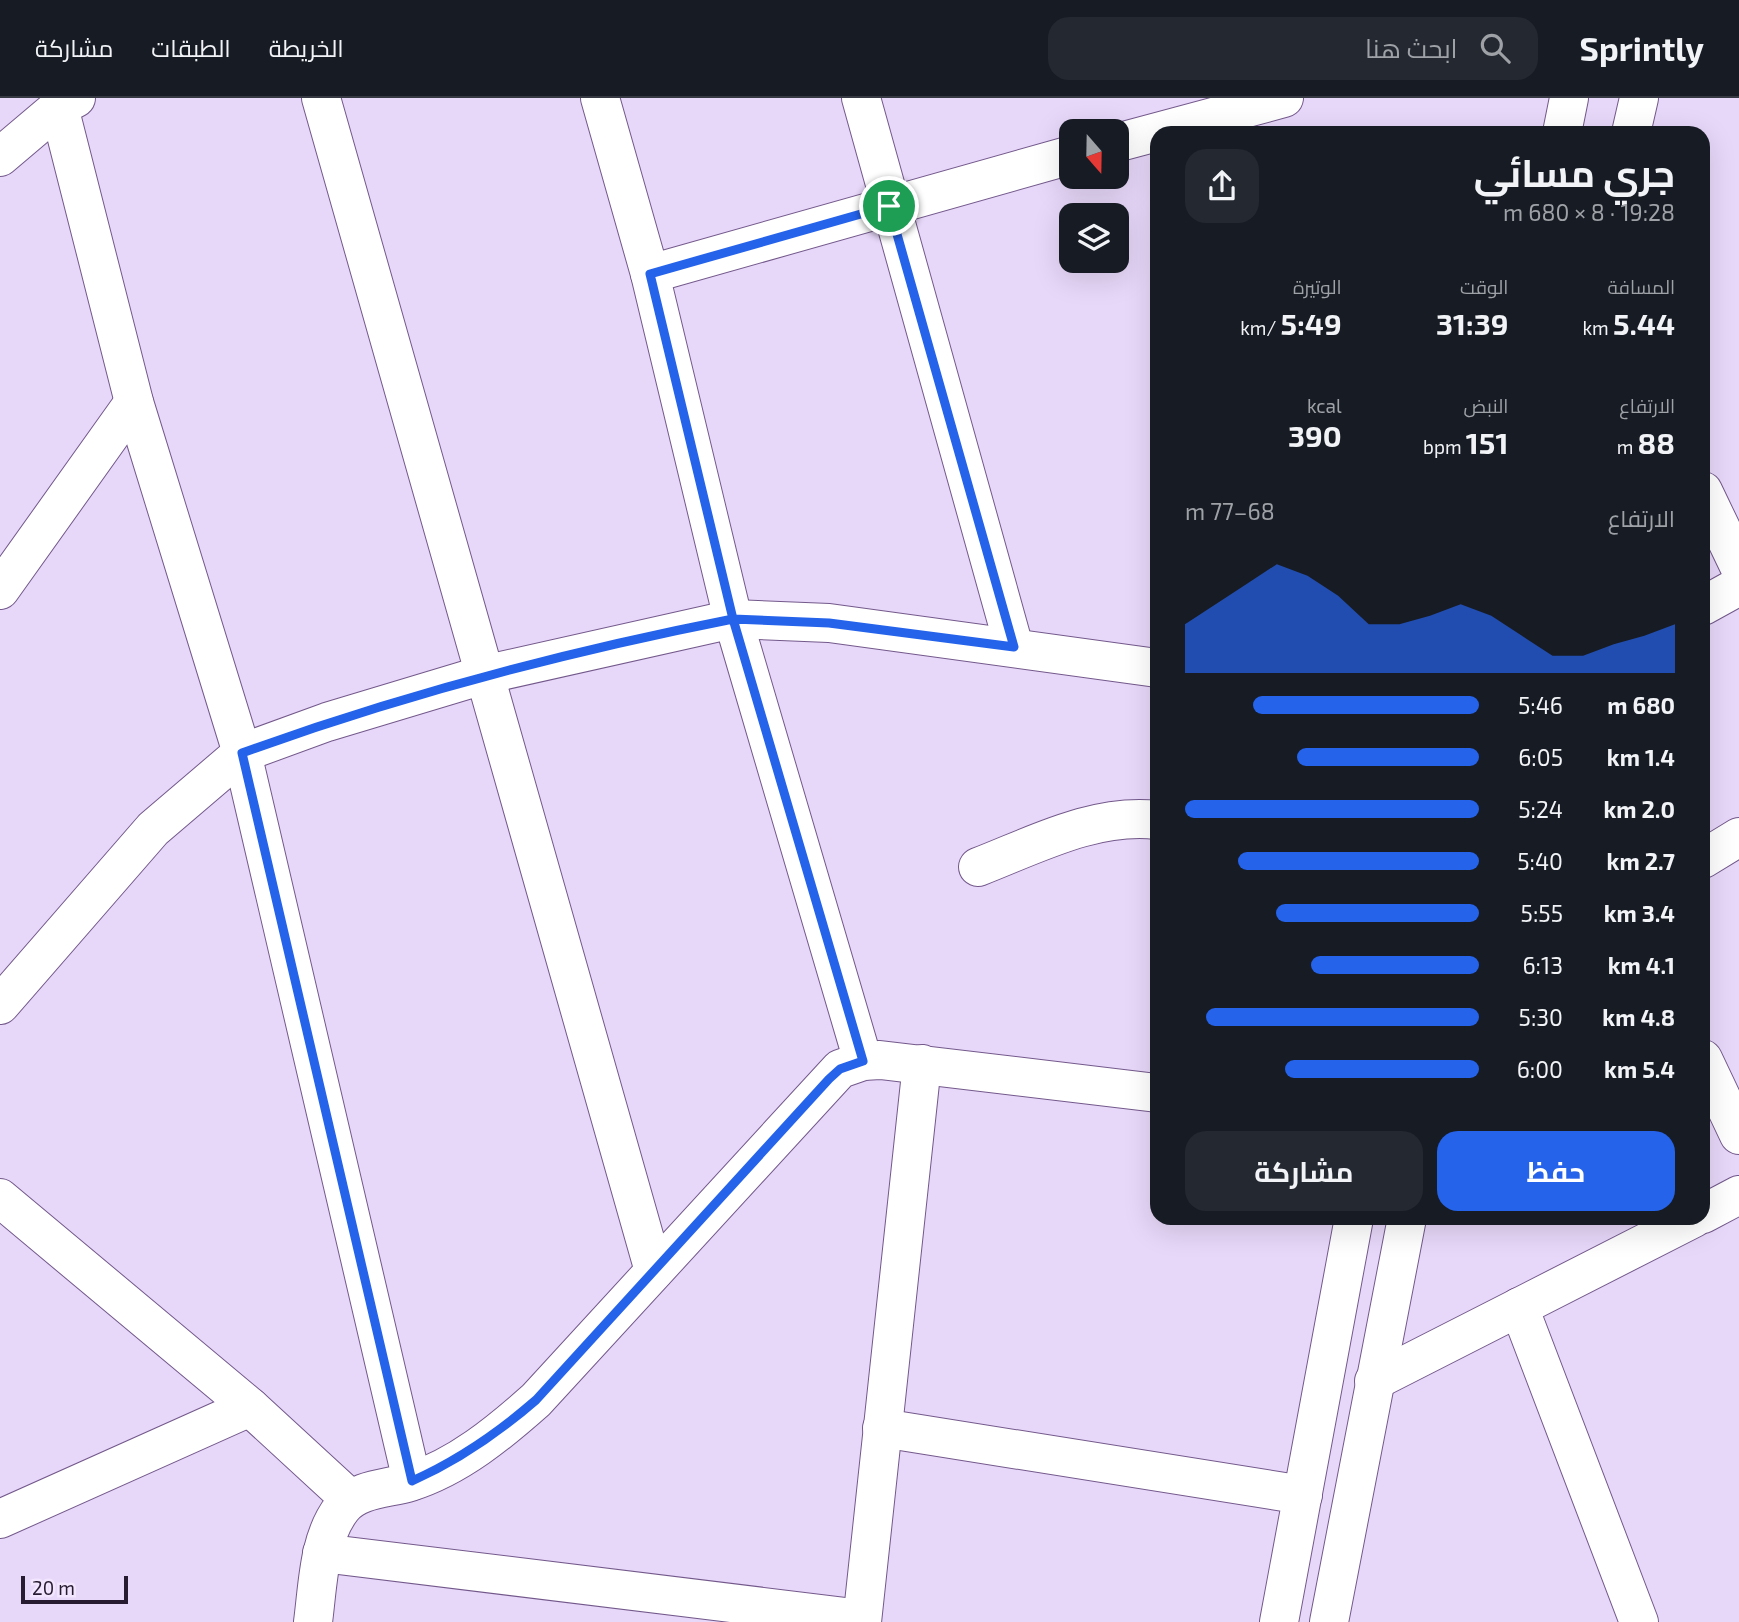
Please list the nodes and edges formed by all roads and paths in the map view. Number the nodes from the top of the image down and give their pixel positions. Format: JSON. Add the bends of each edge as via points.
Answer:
{"nodes":[{"id":1,"x":321,"y":98,"type":"edge"},
{"id":2,"x":600,"y":98,"type":"edge"},
{"id":3,"x":861,"y":98,"type":"edge"},
{"id":4,"x":1284,"y":98,"type":"edge"},
{"id":5,"x":1569,"y":98,"type":"edge"},
{"id":6,"x":1639,"y":98,"type":"edge"},
{"id":7,"x":68,"y":103,"type":"edge"},
{"id":8,"x":1165,"y":120,"type":"edge"},
{"id":9,"x":1563,"y":126,"type":"edge"},
{"id":10,"x":1633,"y":126,"type":"edge"},
{"id":11,"x":1150,"y":127,"type":"edge"},
{"id":12,"x":1129,"y":137,"type":"edge"},
{"id":13,"x":0,"y":158,"type":"edge"},
{"id":14,"x":1059,"y":158,"type":"edge"},
{"id":15,"x":889,"y":206,"type":"junction"},
{"id":16,"x":650,"y":274,"type":"junction"},
{"id":17,"x":134,"y":402,"type":"junction"},
{"id":18,"x":1710,"y":506,"type":"edge"},
{"id":19,"x":1739,"y":566,"type":"edge"},
{"id":20,"x":1739,"y":586,"type":"edge"},
{"id":21,"x":0,"y":590,"type":"edge"},
{"id":22,"x":1710,"y":603,"type":"edge"},
{"id":23,"x":733,"y":619,"type":"junction"},
{"id":24,"x":1014,"y":647,"type":"junction"},
{"id":25,"x":1150,"y":667,"type":"edge"},
{"id":26,"x":483,"y":675,"type":"junction"},
{"id":27,"x":242,"y":753,"type":"junction"},
{"id":28,"x":1150,"y":820,"type":"edge"},
{"id":29,"x":1739,"y":837,"type":"edge"},
{"id":30,"x":1710,"y":855,"type":"edge"},
{"id":31,"x":978,"y":867,"type":"dead end"},
{"id":32,"x":17,"y":961,"type":"edge"},
{"id":33,"x":0,"y":1005,"type":"edge"},
{"id":34,"x":863,"y":1061,"type":"junction"},
{"id":35,"x":922,"y":1065,"type":"junction"},
{"id":36,"x":1710,"y":1074,"type":"edge"},
{"id":37,"x":1150,"y":1092,"type":"edge"},
{"id":38,"x":1739,"y":1135,"type":"edge"},
{"id":39,"x":1739,"y":1195,"type":"edge"},
{"id":40,"x":0,"y":1198,"type":"edge"},
{"id":41,"x":1710,"y":1210,"type":"edge"},
{"id":42,"x":1353,"y":1225,"type":"edge"},
{"id":43,"x":1406,"y":1225,"type":"edge"},
{"id":44,"x":1680,"y":1225,"type":"edge"},
{"id":45,"x":654,"y":1270,"type":"junction"},
{"id":46,"x":1519,"y":1307,"type":"junction"},
{"id":47,"x":1374,"y":1381,"type":"junction"},
{"id":48,"x":250,"y":1407,"type":"junction"},
{"id":49,"x":883,"y":1427,"type":"junction"},
{"id":50,"x":412,"y":1481,"type":"junction"},
{"id":51,"x":1303,"y":1496,"type":"junction"},
{"id":52,"x":350,"y":1499,"type":"junction"},
{"id":53,"x":0,"y":1519,"type":"edge"},
{"id":54,"x":322,"y":1553,"type":"junction"},
{"id":55,"x":862,"y":1621,"type":"edge"},
{"id":56,"x":313,"y":1622,"type":"edge"},
{"id":57,"x":1279,"y":1622,"type":"edge"},
{"id":58,"x":1329,"y":1622,"type":"edge"},
{"id":59,"x":1639,"y":1622,"type":"edge"}],
"edges":[{"from":1,"to":26,"type":"street"},
{"from":2,"to":16,"type":"street"},
{"from":3,"to":15,"type":"street"},
{"from":4,"to":8,"type":"street"},
{"from":5,"to":9,"type":"street"},
{"from":6,"to":10,"type":"street"},
{"from":7,"to":13,"type":"street"},
{"from":7,"to":17,"type":"street"},
{"from":11,"to":12,"type":"street"},
{"from":14,"to":15,"type":"street"},
{"from":15,"to":16,"type":"street"},
{"from":15,"to":24,"type":"street"},
{"from":16,"to":23,"type":"street"},
{"from":17,"to":21,"type":"street"},
{"from":17,"to":27,"type":"street"},
{"from":18,"to":19,"type":"street"},
{"from":20,"to":22,"type":"street"},
{"from":23,"to":24,"type":"street","via":[[829,623]]},
{"from":23,"to":26,"type":"street"},
{"from":23,"to":34,"type":"street"},
{"from":24,"to":25,"type":"street"},
{"from":26,"to":27,"type":"street"},
{"from":26,"to":45,"type":"street"},
{"from":27,"to":32,"type":"street","via":[[153,829]]},
{"from":27,"to":50,"type":"street"},
{"from":28,"to":31,"type":"street","via":[[1085,826]]},
{"from":29,"to":30,"type":"street"},
{"from":32,"to":33,"type":"street"},
{"from":34,"to":35,"type":"street"},
{"from":34,"to":45,"type":"street","via":[[840,1069],[829,1079]]},
{"from":35,"to":37,"type":"street"},
{"from":35,"to":49,"type":"street"},
{"from":36,"to":38,"type":"street"},
{"from":39,"to":41,"type":"street"},
{"from":40,"to":48,"type":"street"},
{"from":42,"to":51,"type":"street"},
{"from":43,"to":47,"type":"street"},
{"from":44,"to":46,"type":"street"},
{"from":45,"to":50,"type":"street","via":[[527,1408],[466,1454]]},
{"from":46,"to":47,"type":"street"},
{"from":46,"to":59,"type":"street"},
{"from":47,"to":58,"type":"street"},
{"from":48,"to":52,"type":"street"},
{"from":48,"to":53,"type":"street"},
{"from":49,"to":51,"type":"street"},
{"from":49,"to":55,"type":"street"},
{"from":50,"to":52,"type":"street"},
{"from":51,"to":57,"type":"street"},
{"from":52,"to":54,"type":"street","via":[[331,1524]]},
{"from":54,"to":55,"type":"street"},
{"from":54,"to":56,"type":"street"}]}
